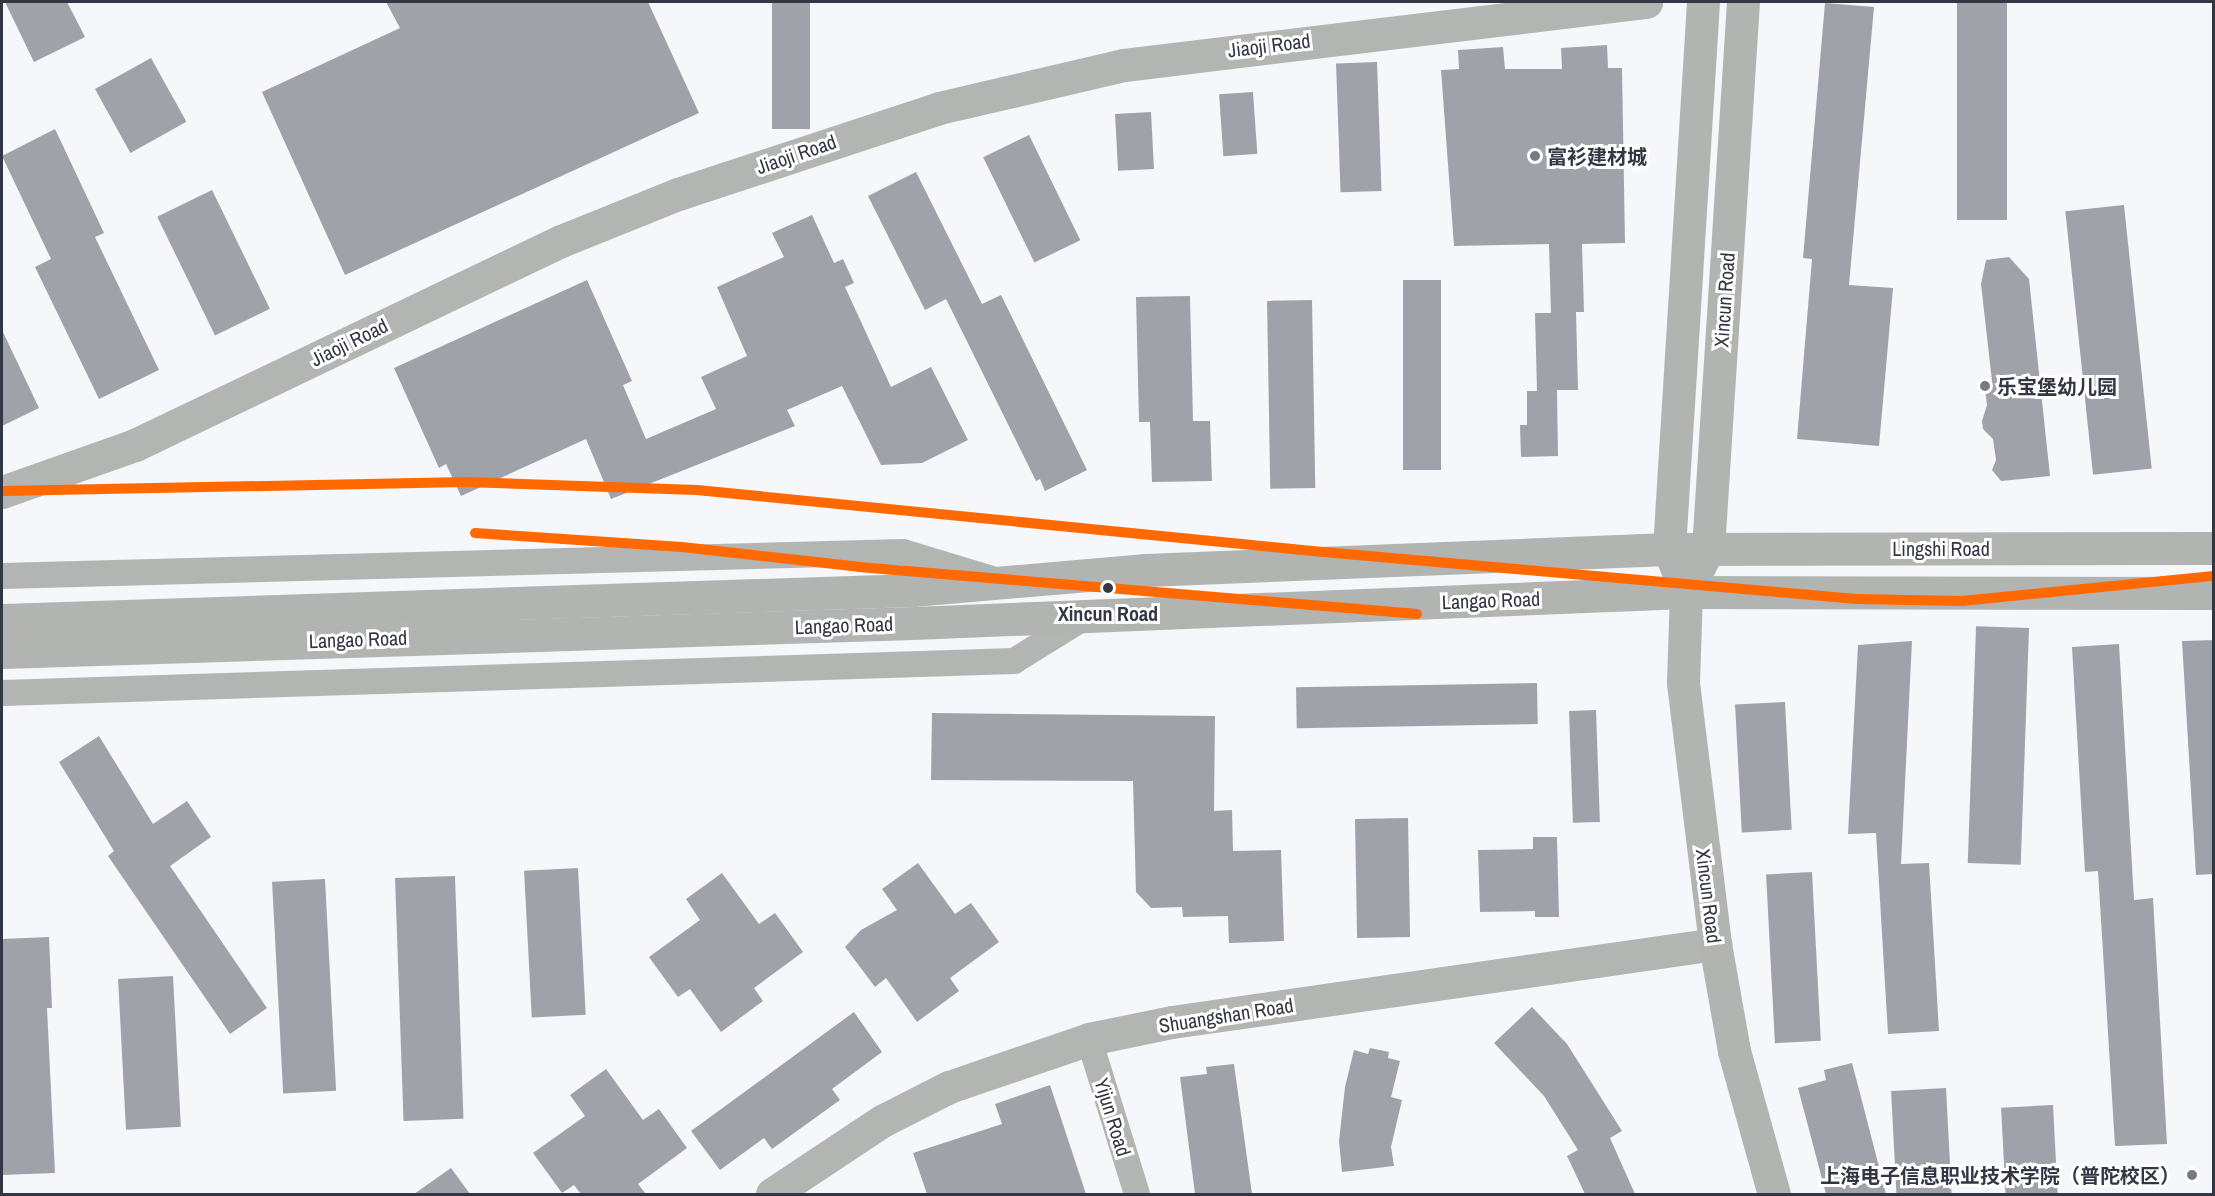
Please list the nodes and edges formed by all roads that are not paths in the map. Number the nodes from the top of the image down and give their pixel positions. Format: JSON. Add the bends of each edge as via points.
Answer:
{"nodes":[{"id":1,"x":1646,"y":2,"type":"edge"},
{"id":2,"x":1703,"y":2,"type":"edge"},
{"id":3,"x":1743,"y":2,"type":"edge"},
{"id":4,"x":2,"y":492,"type":"edge"},
{"id":5,"x":2214,"y":548,"type":"edge"},
{"id":6,"x":1669,"y":549,"type":"junction"},
{"id":7,"x":1708,"y":549,"type":"junction"},
{"id":8,"x":2,"y":576,"type":"edge"},
{"id":9,"x":1001,"y":582,"type":"junction"},
{"id":10,"x":1686,"y":592,"type":"junction"},
{"id":11,"x":2214,"y":593,"type":"edge"},
{"id":12,"x":1087,"y":616,"type":"junction"},
{"id":13,"x":2,"y":620,"type":"edge"},
{"id":14,"x":307,"y":626,"type":"junction"},
{"id":15,"x":2,"y":652,"type":"edge"},
{"id":16,"x":2,"y":693,"type":"edge"},
{"id":17,"x":1715,"y":944,"type":"junction"},
{"id":18,"x":1089,"y":1039,"type":"junction"},
{"id":19,"x":772,"y":1194,"type":"edge"},
{"id":20,"x":1137,"y":1194,"type":"edge"},
{"id":21,"x":1774,"y":1194,"type":"edge"}],
"edges":[{"from":1,"to":4,"type":"street","name":"Jiaoji Road","via":[[1124,65],[939,108],[688,191],[561,241],[135,445]]},
{"from":2,"to":6,"type":"main road","name":"Xincun Road"},
{"from":3,"to":7,"type":"main road","name":"Xincun Road"},
{"from":5,"to":7,"type":"main road","name":"Lingshi Road"},
{"from":6,"to":7,"type":"main road","name":"Lingshi Road"},
{"from":6,"to":9,"type":"main road","name":"Langao Road","via":[[1146,570]]},
{"from":6,"to":10,"type":"main road","name":"Xincun Road"},
{"from":7,"to":10,"type":"main road","name":"Xincun Road"},
{"from":8,"to":9,"type":"street","via":[[903,552]]},
{"from":9,"to":14,"type":"main road","name":"Langao Road"},
{"from":10,"to":11,"type":"main road"},
{"from":10,"to":12,"type":"main road","name":"Langao Road"},
{"from":10,"to":17,"type":"main road","name":"Xincun Road","via":[[1683,683]]},
{"from":12,"to":14,"type":"main road","name":"Langao Road"},
{"from":12,"to":16,"type":"street","via":[[1014,661]]},
{"from":13,"to":14,"type":"main road","name":"Langao Road"},
{"from":14,"to":15,"type":"main road","name":"Langao Road"},
{"from":17,"to":18,"type":"street","name":"Shuangshan Road","via":[[1172,1022]]},
{"from":17,"to":21,"type":"main road","name":"Xincun Road","via":[[1736,1062]]},
{"from":18,"to":19,"type":"street","name":"Shuangshan Road","via":[[950,1086],[882,1121]]},
{"from":18,"to":20,"type":"street","name":"Yijun Road"}]}
